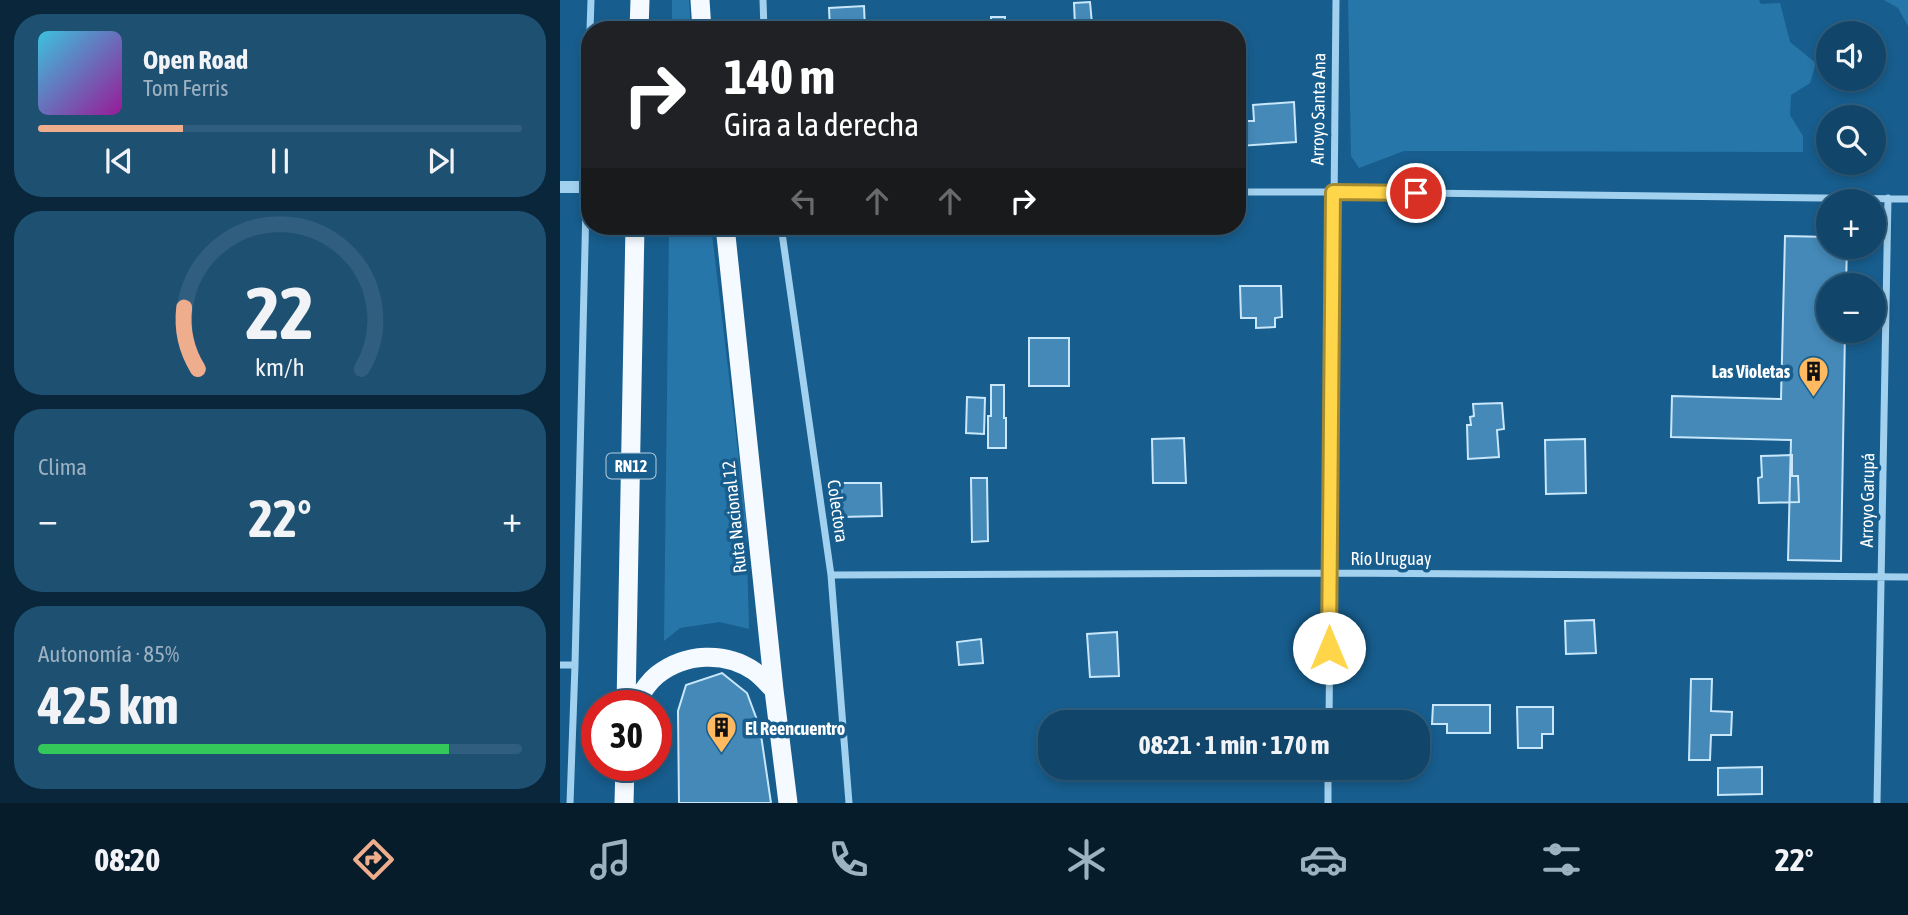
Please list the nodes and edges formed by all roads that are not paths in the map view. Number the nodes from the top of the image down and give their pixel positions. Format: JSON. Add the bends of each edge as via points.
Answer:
{"nodes":[{"id":1,"x":591,"y":0,"type":"edge"},
{"id":2,"x":640,"y":0,"type":"edge"},
{"id":3,"x":700,"y":0,"type":"edge"},
{"id":4,"x":764,"y":0,"type":"edge"},
{"id":5,"x":1336,"y":0,"type":"edge"},
{"id":6,"x":590,"y":21,"type":"edge"},
{"id":7,"x":639,"y":21,"type":"edge"},
{"id":8,"x":701,"y":21,"type":"edge"},
{"id":9,"x":765,"y":21,"type":"edge"},
{"id":10,"x":560,"y":187,"type":"edge"},
{"id":11,"x":581,"y":187,"type":"edge"},
{"id":12,"x":1246,"y":192,"type":"edge"},
{"id":13,"x":1333,"y":192,"type":"junction"},
{"id":14,"x":1888,"y":198,"type":"junction"},
{"id":15,"x":1908,"y":199,"type":"edge"},
{"id":16,"x":585,"y":235,"type":"edge"},
{"id":17,"x":635,"y":235,"type":"edge"},
{"id":18,"x":726,"y":235,"type":"edge"},
{"id":19,"x":782,"y":235,"type":"edge"},
{"id":20,"x":1330,"y":573,"type":"junction"},
{"id":21,"x":831,"y":575,"type":"junction"},
{"id":22,"x":1881,"y":576,"type":"junction"},
{"id":23,"x":1908,"y":577,"type":"edge"},
{"id":24,"x":560,"y":665,"type":"edge"},
{"id":25,"x":575,"y":665,"type":"junction"},
{"id":26,"x":626,"y":690,"type":"edge"},
{"id":27,"x":644,"y":690,"type":"edge"},
{"id":28,"x":774,"y":690,"type":"junction"},
{"id":29,"x":1329,"y":710,"type":"edge"},
{"id":30,"x":780,"y":739,"type":"junction"},
{"id":31,"x":1328,"y":780,"type":"edge"},
{"id":32,"x":625,"y":781,"type":"edge"},
{"id":33,"x":570,"y":803,"type":"edge"},
{"id":34,"x":624,"y":803,"type":"edge"},
{"id":35,"x":788,"y":803,"type":"edge"},
{"id":36,"x":799,"y":803,"type":"edge"},
{"id":37,"x":849,"y":803,"type":"edge"},
{"id":38,"x":1328,"y":803,"type":"edge"},
{"id":39,"x":1877,"y":803,"type":"edge"}],
"edges":[{"from":1,"to":6,"type":"street"},
{"from":2,"to":7,"type":"highway"},
{"from":3,"to":8,"type":"highway"},
{"from":4,"to":9,"type":"street"},
{"from":5,"to":13,"type":"street","name":"Arroyo Santa Ana"},
{"from":10,"to":11,"type":"street"},
{"from":12,"to":13,"type":"street"},
{"from":13,"to":14,"type":"street"},
{"from":13,"to":20,"type":"street","name":"Arroyo Santa Ana"},
{"from":14,"to":15,"type":"street"},
{"from":14,"to":22,"type":"street","name":"Arroyo Garupá"},
{"from":16,"to":25,"type":"street"},
{"from":17,"to":26,"type":"highway","number":"RN12"},
{"from":18,"to":28,"type":"highway","name":"Ruta Nacional 12"},
{"from":19,"to":21,"type":"street","name":"Colectora"},
{"from":20,"to":21,"type":"street","name":"Río Uruguay"},
{"from":20,"to":22,"type":"street","name":"Río Uruguay"},
{"from":20,"to":29,"type":"street","name":"Arroyo Santa Ana"},
{"from":21,"to":37,"type":"street","name":"Colectora"},
{"from":22,"to":23,"type":"street","name":"Río Uruguay"},
{"from":22,"to":39,"type":"street","name":"Arroyo Garupá"},
{"from":24,"to":25,"type":"street"},
{"from":25,"to":33,"type":"street"},
{"from":27,"to":28,"type":"highway","via":[[679,662],[705,656],[731,660],[755,671]]},
{"from":28,"to":30,"type":"highway","name":"Ruta Nacional 12"},
{"from":30,"to":35,"type":"highway","name":"Ruta Nacional 12"},
{"from":30,"to":36,"type":"highway"},
{"from":31,"to":38,"type":"street"},
{"from":32,"to":34,"type":"highway"}]}
